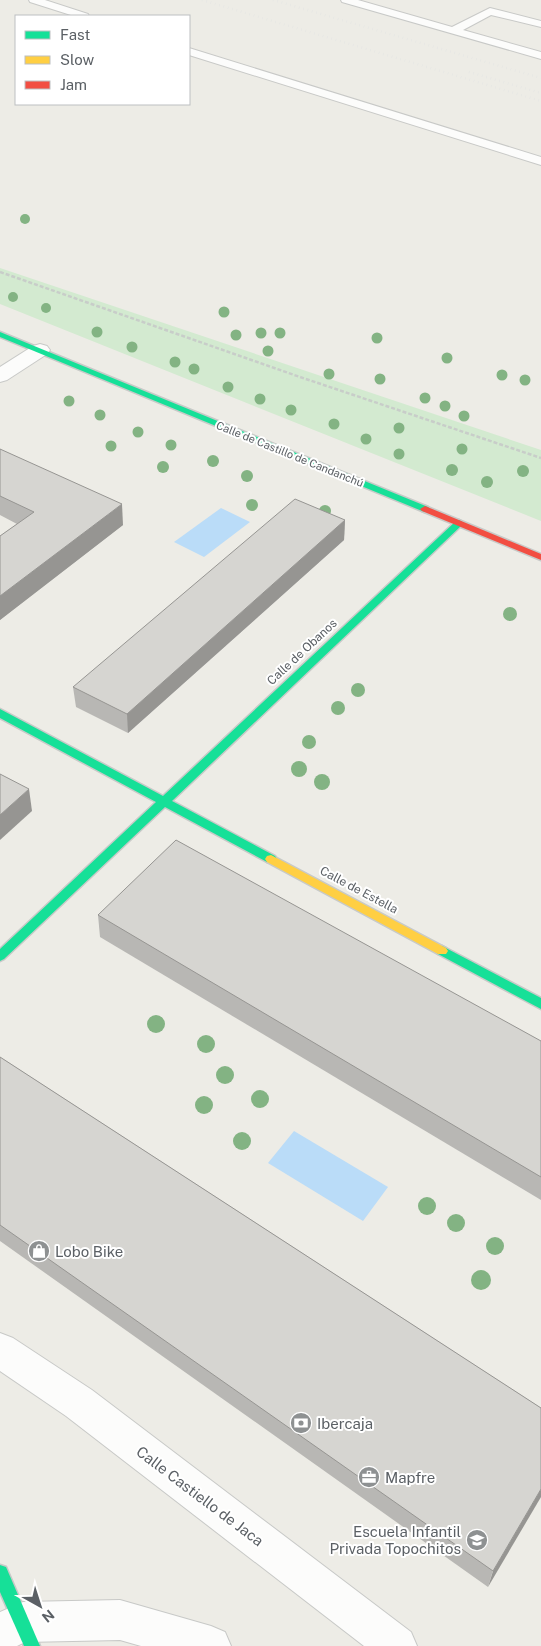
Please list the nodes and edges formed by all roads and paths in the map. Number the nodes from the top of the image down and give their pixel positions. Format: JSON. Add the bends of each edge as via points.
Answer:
{"nodes":[{"id":1,"x":34,"y":0,"type":"edge"},
{"id":2,"x":346,"y":0,"type":"edge"},
{"id":3,"x":81,"y":15,"type":"edge"},
{"id":4,"x":541,"y":24,"type":"edge"},
{"id":5,"x":453,"y":31,"type":"junction"},
{"id":6,"x":190,"y":51,"type":"edge"},
{"id":7,"x":541,"y":56,"type":"edge"},
{"id":8,"x":541,"y":161,"type":"edge"},
{"id":9,"x":0,"y":272,"type":"edge"},
{"id":10,"x":0,"y":334,"type":"edge"},
{"id":11,"x":40,"y":350,"type":"junction"},
{"id":12,"x":0,"y":376,"type":"edge"},
{"id":13,"x":541,"y":458,"type":"edge"},
{"id":14,"x":459,"y":523,"type":"junction"},
{"id":15,"x":541,"y":557,"type":"edge"},
{"id":16,"x":0,"y":713,"type":"edge"},
{"id":17,"x":163,"y":801,"type":"junction"},
{"id":18,"x":0,"y":956,"type":"edge"},
{"id":19,"x":541,"y":1004,"type":"edge"},
{"id":20,"x":0,"y":1350,"type":"edge"},
{"id":21,"x":0,"y":1573,"type":"edge"},
{"id":22,"x":18,"y":1634,"type":"edge"},
{"id":23,"x":211,"y":1646,"type":"edge"},
{"id":24,"x":397,"y":1646,"type":"edge"}],
"edges":[{"from":1,"to":3,"type":"lane"},
{"from":2,"to":5,"type":"lane"},
{"from":4,"to":5,"type":"lane","via":[[490,11]]},
{"from":5,"to":7,"type":"lane"},
{"from":6,"to":8,"type":"lane"},
{"from":9,"to":13,"type":"path"},
{"from":10,"to":11,"type":"street","name":"Calle de Castillo de Candanchú"},
{"from":11,"to":12,"type":"street"},
{"from":11,"to":14,"type":"street","name":"Calle de Castillo de Candanchú"},
{"from":14,"to":15,"type":"street","name":"Calle de Castillo de Candanchú"},
{"from":14,"to":17,"type":"street","name":"Calle de Obanos"},
{"from":16,"to":17,"type":"street"},
{"from":17,"to":18,"type":"street","name":"Calle de Obanos"},
{"from":17,"to":19,"type":"street","name":"Calle de Estella"},
{"from":20,"to":24,"type":"street","name":"Calle Castiello de Jaca","via":[[79,1403]]},
{"from":21,"to":22,"type":"street"},
{"from":22,"to":23,"type":"street","via":[[120,1620]]}]}
